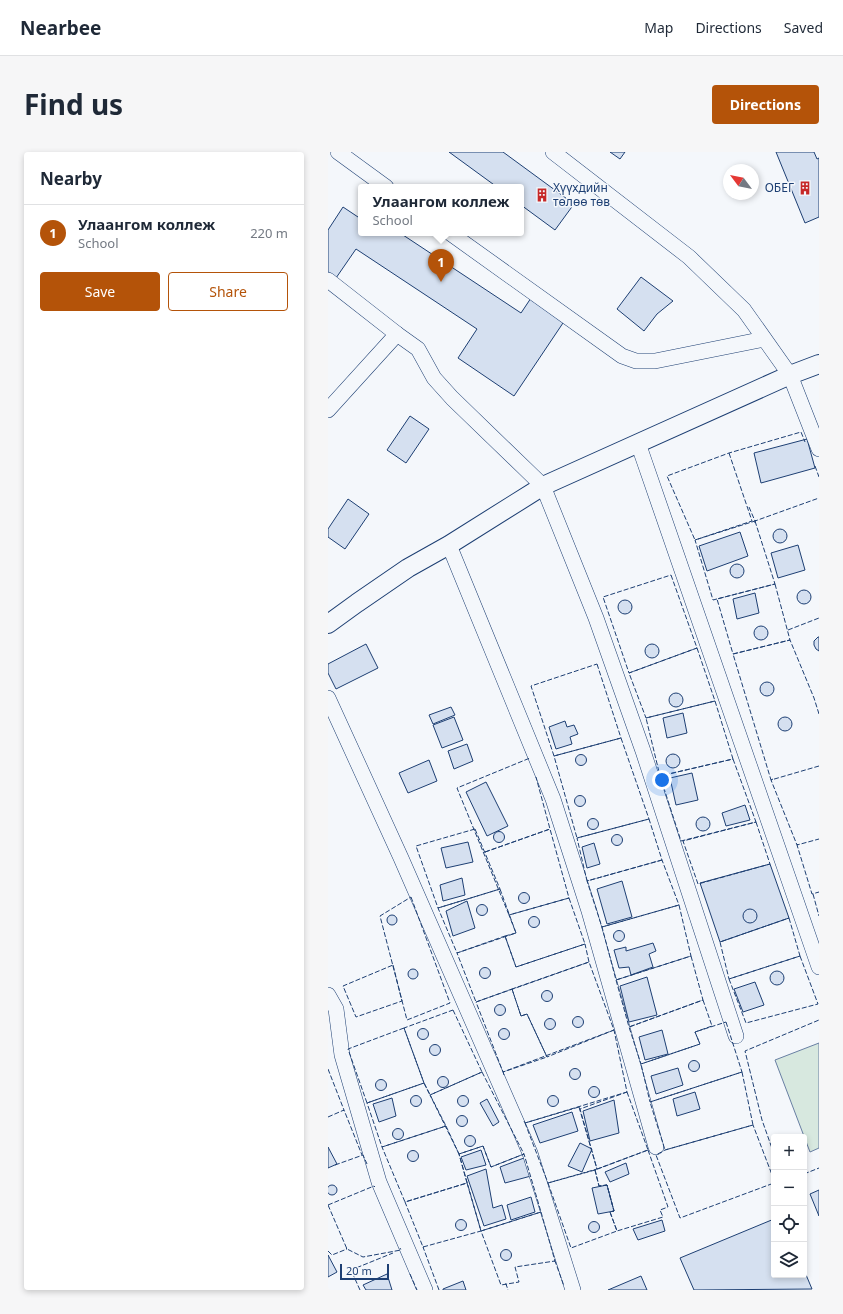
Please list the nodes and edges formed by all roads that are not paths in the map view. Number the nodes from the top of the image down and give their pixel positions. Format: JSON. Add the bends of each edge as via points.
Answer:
{"nodes":[{"id":1,"x":338,"y":152,"type":"edge"},
{"id":2,"x":553,"y":152,"type":"edge"},
{"id":3,"x":382,"y":184,"type":"edge"},
{"id":4,"x":454,"y":236,"type":"edge"},
{"id":5,"x":328,"y":280,"type":"edge"},
{"id":6,"x":396,"y":334,"type":"junction"},
{"id":7,"x":764,"y":339,"type":"junction"},
{"id":8,"x":819,"y":364,"type":"edge"},
{"id":9,"x":790,"y":375,"type":"junction"},
{"id":10,"x":328,"y":410,"type":"edge"},
{"id":11,"x":638,"y":443,"type":"junction"},
{"id":12,"x":819,"y":449,"type":"edge"},
{"id":13,"x":543,"y":486,"type":"junction"},
{"id":14,"x":449,"y":545,"type":"junction"},
{"id":15,"x":328,"y":624,"type":"edge"},
{"id":16,"x":328,"y":698,"type":"edge"},
{"id":17,"x":819,"y":967,"type":"edge"},
{"id":18,"x":328,"y":995,"type":"edge"},
{"id":19,"x":736,"y":1036,"type":"dead end"},
{"id":20,"x":656,"y":1147,"type":"dead end"},
{"id":21,"x":425,"y":1290,"type":"edge"},
{"id":22,"x":573,"y":1290,"type":"edge"}],
"edges":[{"from":1,"to":3,"type":"street"},
{"from":2,"to":7,"type":"street","via":[[689,257],[744,310]]},
{"from":4,"to":7,"type":"street","via":[[622,356],[636,361],[655,361]]},
{"from":5,"to":6,"type":"street"},
{"from":6,"to":10,"type":"street"},
{"from":6,"to":13,"type":"street","via":[[418,349],[434,378]]},
{"from":7,"to":9,"type":"street"},
{"from":8,"to":9,"type":"street"},
{"from":9,"to":11,"type":"street"},
{"from":9,"to":12,"type":"street"},
{"from":11,"to":13,"type":"street"},
{"from":11,"to":17,"type":"street"},
{"from":13,"to":14,"type":"street"},
{"from":13,"to":19,"type":"street","via":[[596,618],[643,750]]},
{"from":14,"to":15,"type":"street","via":[[408,568]]},
{"from":14,"to":20,"type":"street","via":[[552,799],[589,911]]},
{"from":16,"to":22,"type":"street","via":[[402,858],[530,1153]]},
{"from":18,"to":21,"type":"street","via":[[336,1009],[342,1055],[379,1182]]}]}
